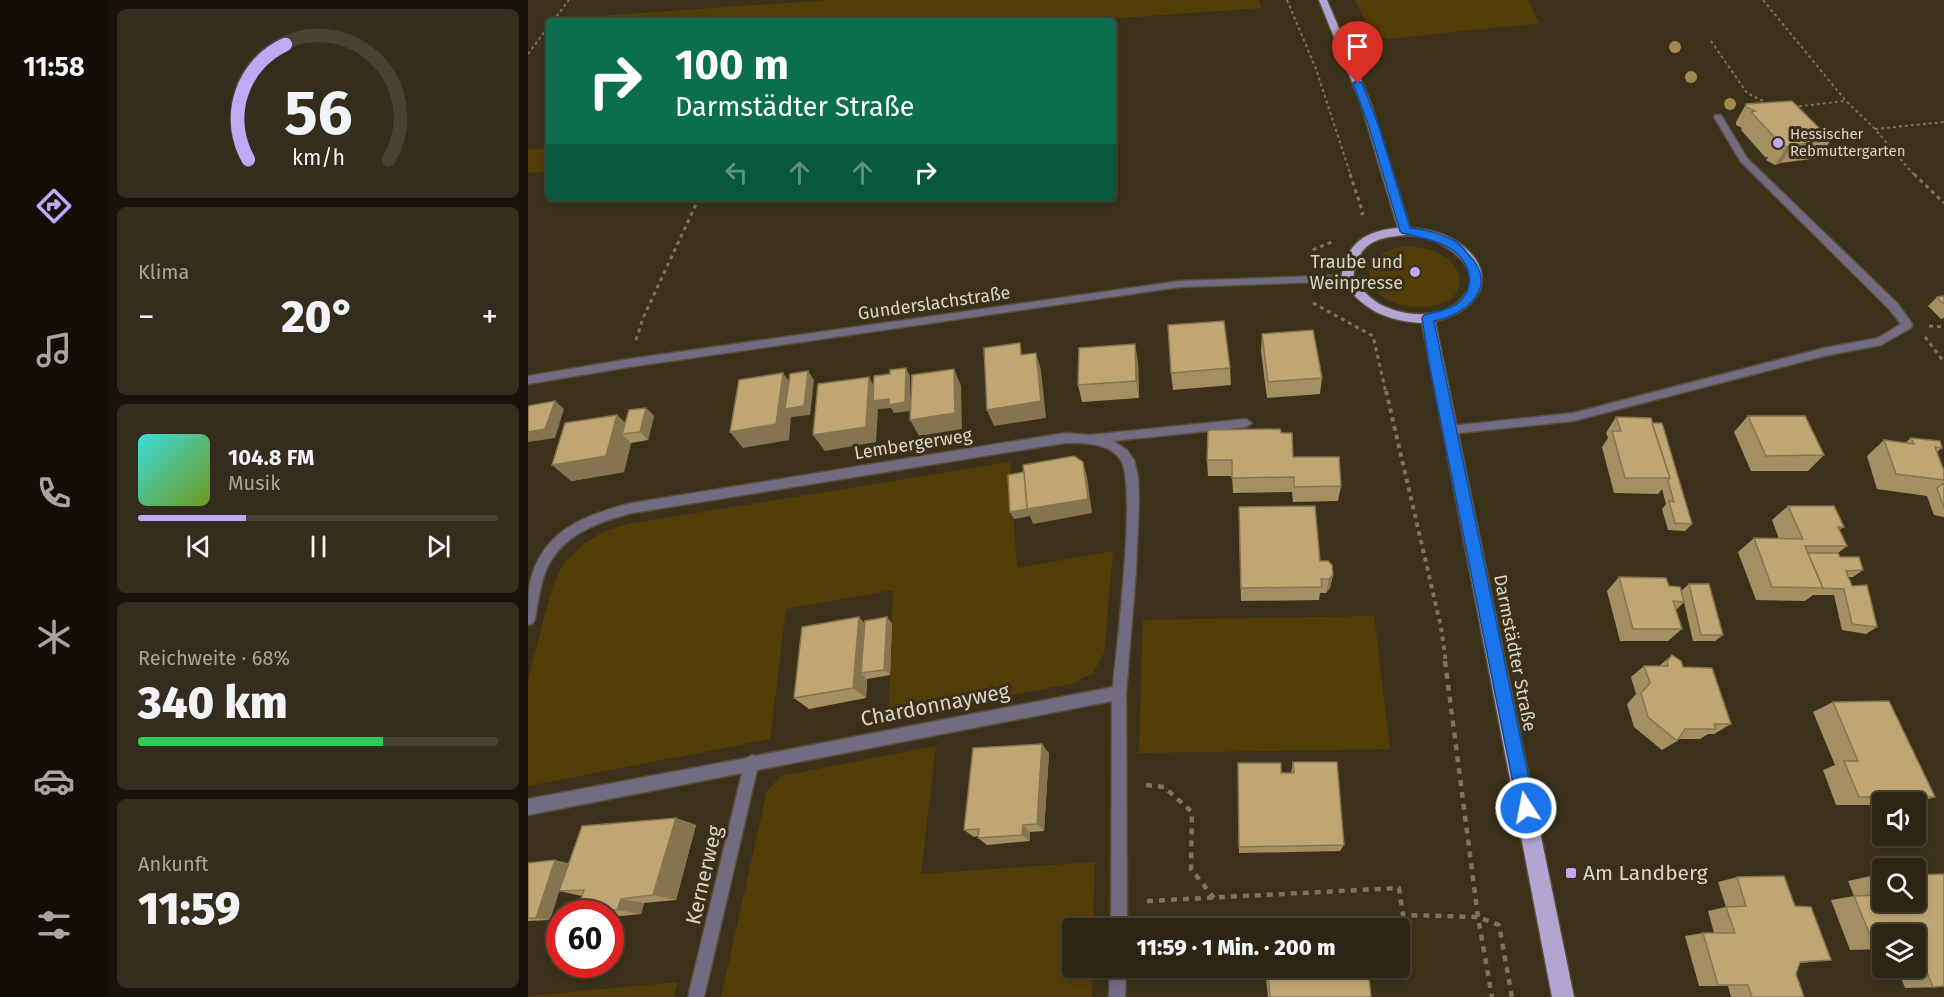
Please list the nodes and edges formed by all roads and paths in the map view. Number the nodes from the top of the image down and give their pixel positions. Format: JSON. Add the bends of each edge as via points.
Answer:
{"nodes":[{"id":1,"x":569,"y":0,"type":"edge"},
{"id":2,"x":1287,"y":0,"type":"edge"},
{"id":3,"x":1323,"y":0,"type":"edge"},
{"id":4,"x":1763,"y":0,"type":"edge"},
{"id":5,"x":555,"y":18,"type":"edge"},
{"id":6,"x":546,"y":30,"type":"edge"},
{"id":7,"x":1711,"y":40,"type":"dead end"},
{"id":8,"x":528,"y":54,"type":"edge"},
{"id":9,"x":1846,"y":101,"type":"junction"},
{"id":10,"x":1790,"y":107,"type":"edge"},
{"id":11,"x":1718,"y":117,"type":"joint"},
{"id":12,"x":1944,"y":122,"type":"edge"},
{"id":13,"x":1875,"y":129,"type":"junction"},
{"id":14,"x":698,"y":201,"type":"edge"},
{"id":15,"x":1944,"y":203,"type":"edge"},
{"id":16,"x":1357,"y":220,"type":"dead end"},
{"id":17,"x":1406,"y":231,"type":"junction"},
{"id":18,"x":1337,"y":239,"type":"dead end"},
{"id":19,"x":1308,"y":278,"type":"junction"},
{"id":20,"x":1347,"y":278,"type":"junction"},
{"id":21,"x":643,"y":318,"type":"dead end"},
{"id":22,"x":1428,"y":318,"type":"junction"},
{"id":23,"x":1907,"y":325,"type":"junction"},
{"id":24,"x":1944,"y":362,"type":"edge"},
{"id":25,"x":528,"y":380,"type":"edge"},
{"id":26,"x":1245,"y":423,"type":"dead end"},
{"id":27,"x":1450,"y":430,"type":"junction"},
{"id":28,"x":1091,"y":438,"type":"junction"},
{"id":29,"x":528,"y":619,"type":"edge"},
{"id":30,"x":1119,"y":693,"type":"junction"},
{"id":31,"x":752,"y":762,"type":"junction"},
{"id":32,"x":1118,"y":782,"type":"junction"},
{"id":33,"x":528,"y":807,"type":"edge"},
{"id":34,"x":1214,"y":897,"type":"junction"},
{"id":35,"x":1119,"y":903,"type":"junction"},
{"id":36,"x":1478,"y":917,"type":"junction"},
{"id":37,"x":1119,"y":918,"type":"edge"},
{"id":38,"x":1118,"y":978,"type":"edge"},
{"id":39,"x":696,"y":997,"type":"edge"},
{"id":40,"x":1117,"y":997,"type":"edge"},
{"id":41,"x":1492,"y":997,"type":"edge"},
{"id":42,"x":1512,"y":997,"type":"edge"},
{"id":43,"x":1563,"y":997,"type":"edge"}],
"edges":[{"from":1,"to":5,"type":"path"},
{"from":2,"to":16,"type":"path","via":[[1316,69],[1363,213]]},
{"from":3,"to":17,"type":"main road","via":[[1366,104]]},
{"from":4,"to":9,"type":"path"},
{"from":6,"to":8,"type":"path"},
{"from":7,"to":11,"type":"path","via":[[1747,93],[1763,101],[1769,110]]},
{"from":9,"to":10,"type":"path"},
{"from":9,"to":13,"type":"path"},
{"from":11,"to":23,"type":"street","via":[[1744,160],[1893,306]]},
{"from":12,"to":13,"type":"path"},
{"from":13,"to":15,"type":"path"},
{"from":14,"to":21,"type":"path"},
{"from":17,"to":20,"type":"main road","via":[[1389,232],[1362,243],[1348,263]]},
{"from":17,"to":22,"type":"main road","via":[[1453,244],[1472,264],[1476,276],[1475,288],[1459,308]]},
{"from":18,"to":19,"type":"path","via":[[1310,250]]},
{"from":19,"to":20,"type":"street","name":"Gunderslachstraße"},
{"from":19,"to":25,"type":"street","name":"Gunderslachstraße","via":[[1180,284]]},
{"from":19,"to":36,"type":"path","via":[[1307,300],[1373,336],[1441,627]]},
{"from":20,"to":22,"type":"main road","via":[[1374,307],[1391,314]]},
{"from":22,"to":27,"type":"main road","name":"Darmstädter Straße"},
{"from":23,"to":24,"type":"path","via":[[1923,335]]},
{"from":23,"to":27,"type":"street","via":[[1881,341],[1573,417]]},
{"from":26,"to":28,"type":"street"},
{"from":27,"to":43,"type":"main road","name":"Darmstädter Straße"},
{"from":28,"to":29,"type":"street","name":"Lembergerweg","via":[[1054,440],[606,514],[568,531],[551,553],[541,567]]},
{"from":28,"to":30,"type":"street","name":"Lembergerweg","via":[[1111,446],[1127,459],[1132,477]]},
{"from":30,"to":31,"type":"street","name":"Chardonnayweg"},
{"from":30,"to":32,"type":"street"},
{"from":31,"to":33,"type":"street","name":"Chardonnayweg"},
{"from":31,"to":39,"type":"street","name":"Kernerweg"},
{"from":32,"to":34,"type":"path","via":[[1164,788],[1191,812],[1191,869]]},
{"from":32,"to":35,"type":"street"},
{"from":34,"to":35,"type":"path"},
{"from":34,"to":36,"type":"path","via":[[1399,888],[1403,915]]},
{"from":35,"to":37,"type":"street"},
{"from":36,"to":41,"type":"path"},
{"from":36,"to":42,"type":"path","via":[[1499,925]]},
{"from":38,"to":40,"type":"street"}]}
